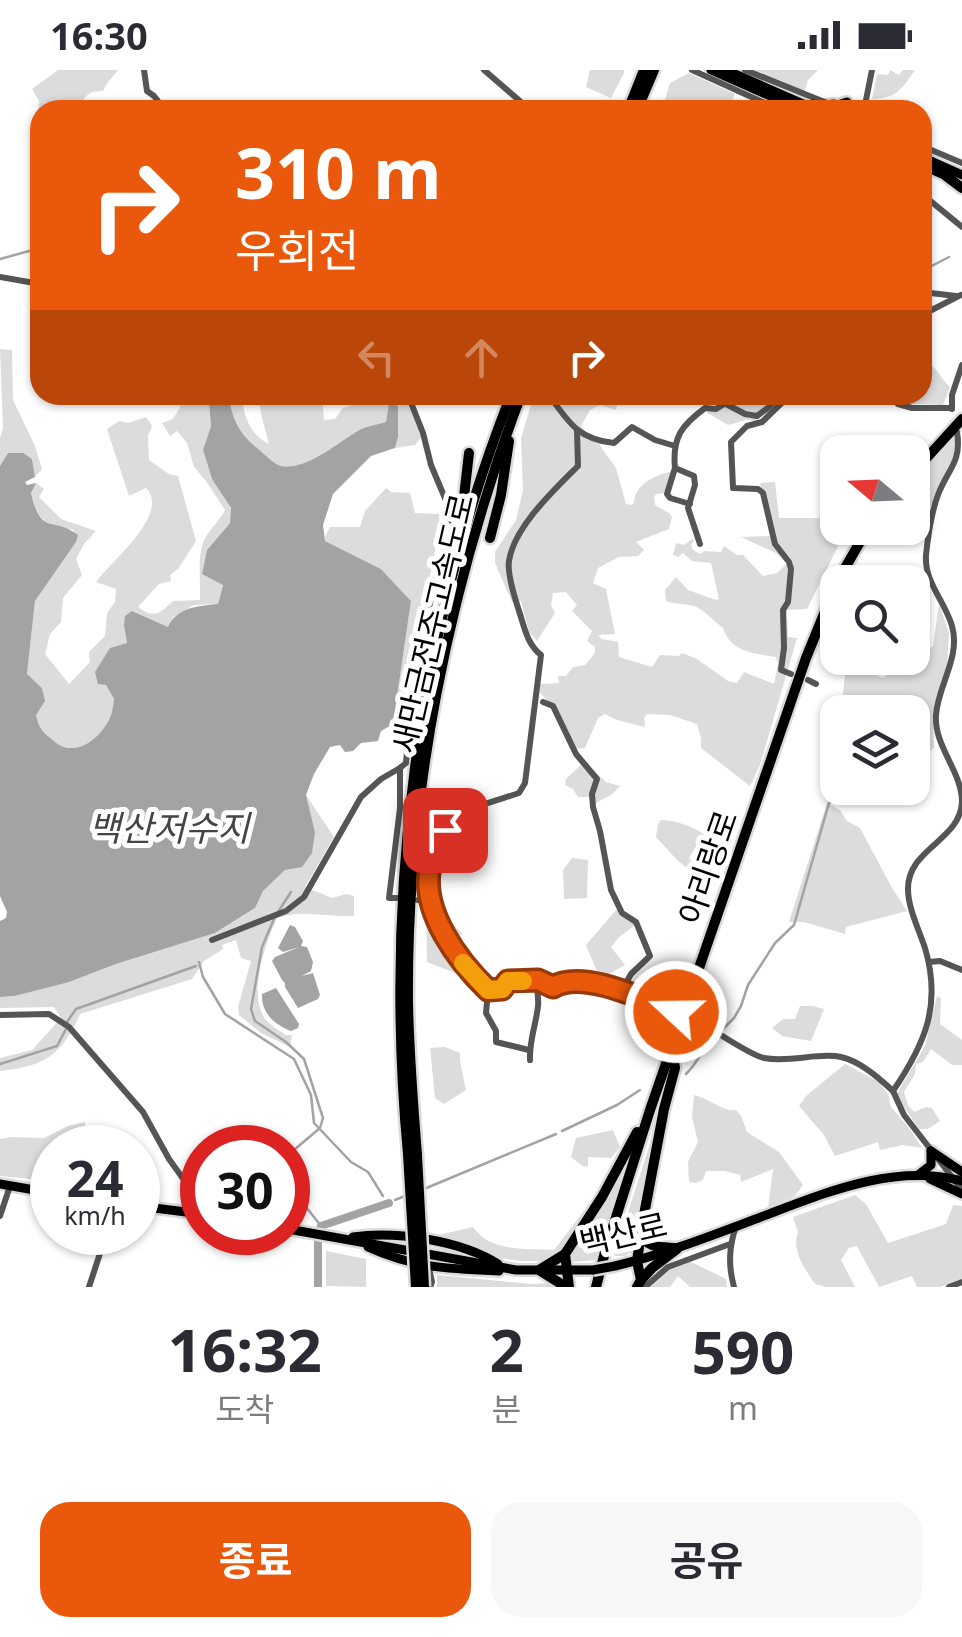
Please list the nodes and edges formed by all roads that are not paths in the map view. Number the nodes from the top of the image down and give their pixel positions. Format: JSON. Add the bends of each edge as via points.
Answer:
{"nodes":[{"id":1,"x":144,"y":70,"type":"edge"},
{"id":2,"x":484,"y":70,"type":"edge"},
{"id":3,"x":644,"y":70,"type":"edge"},
{"id":4,"x":654,"y":70,"type":"edge"},
{"id":5,"x":692,"y":70,"type":"edge"},
{"id":6,"x":711,"y":70,"type":"edge"},
{"id":7,"x":726,"y":70,"type":"edge"},
{"id":8,"x":745,"y":70,"type":"edge"},
{"id":9,"x":872,"y":70,"type":"edge"},
{"id":10,"x":775,"y":91,"type":"junction"},
{"id":11,"x":156,"y":100,"type":"edge"},
{"id":12,"x":519,"y":100,"type":"edge"},
{"id":13,"x":632,"y":100,"type":"edge"},
{"id":14,"x":641,"y":100,"type":"edge"},
{"id":15,"x":758,"y":100,"type":"edge"},
{"id":16,"x":779,"y":100,"type":"edge"},
{"id":17,"x":795,"y":100,"type":"edge"},
{"id":18,"x":801,"y":100,"type":"edge"},
{"id":19,"x":816,"y":100,"type":"edge"},
{"id":20,"x":864,"y":100,"type":"edge"},
{"id":21,"x":932,"y":155,"type":"edge"},
{"id":22,"x":932,"y":160,"type":"edge"},
{"id":23,"x":962,"y":163,"type":"edge"},
{"id":24,"x":932,"y":168,"type":"edge"},
{"id":25,"x":947,"y":172,"type":"junction"},
{"id":26,"x":962,"y":174,"type":"edge"},
{"id":27,"x":962,"y":185,"type":"edge"},
{"id":28,"x":932,"y":202,"type":"edge"},
{"id":29,"x":962,"y":215,"type":"edge"},
{"id":30,"x":952,"y":217,"type":"junction"},
{"id":31,"x":962,"y":227,"type":"edge"},
{"id":32,"x":0,"y":277,"type":"edge"},
{"id":33,"x":30,"y":282,"type":"edge"},
{"id":34,"x":932,"y":293,"type":"edge"},
{"id":35,"x":962,"y":295,"type":"edge"},
{"id":36,"x":932,"y":310,"type":"edge"},
{"id":37,"x":962,"y":365,"type":"edge"},
{"id":38,"x":412,"y":405,"type":"edge"},
{"id":39,"x":507,"y":405,"type":"edge"},
{"id":40,"x":518,"y":405,"type":"edge"},
{"id":41,"x":518,"y":405,"type":"edge"},
{"id":42,"x":557,"y":405,"type":"edge"},
{"id":43,"x":722,"y":405,"type":"edge"},
{"id":44,"x":726,"y":405,"type":"edge"},
{"id":45,"x":772,"y":405,"type":"edge"},
{"id":46,"x":780,"y":405,"type":"edge"},
{"id":47,"x":902,"y":405,"type":"edge"},
{"id":48,"x":957,"y":412,"type":"edge"},
{"id":49,"x":577,"y":431,"type":"junction"},
{"id":50,"x":957,"y":432,"type":"dead end"},
{"id":51,"x":930,"y":444,"type":"edge"},
{"id":52,"x":961,"y":444,"type":"edge"},
{"id":53,"x":675,"y":446,"type":"junction"},
{"id":54,"x":930,"y":449,"type":"edge"},
{"id":55,"x":470,"y":453,"type":"dead end"},
{"id":56,"x":676,"y":468,"type":"junction"},
{"id":57,"x":690,"y":504,"type":"junction"},
{"id":58,"x":490,"y":538,"type":"dead end"},
{"id":59,"x":700,"y":544,"type":"dead end"},
{"id":60,"x":860,"y":545,"type":"edge"},
{"id":61,"x":455,"y":568,"type":"junction"},
{"id":62,"x":820,"y":639,"type":"edge"},
{"id":63,"x":792,"y":674,"type":"dead end"},
{"id":64,"x":543,"y":702,"type":"dead end"},
{"id":65,"x":400,"y":768,"type":"junction"},
{"id":66,"x":960,"y":821,"type":"edge"},
{"id":67,"x":433,"y":826,"type":"dead end"},
{"id":68,"x":398,"y":898,"type":"dead end"},
{"id":69,"x":418,"y":900,"type":"dead end"},
{"id":70,"x":431,"y":900,"type":"junction"},
{"id":71,"x":411,"y":912,"type":"junction"},
{"id":72,"x":212,"y":940,"type":"dead end"},
{"id":73,"x":929,"y":962,"type":"junction"},
{"id":74,"x":962,"y":970,"type":"edge"},
{"id":75,"x":538,"y":980,"type":"junction"},
{"id":76,"x":488,"y":990,"type":"junction"},
{"id":77,"x":621,"y":992,"type":"junction"},
{"id":78,"x":676,"y":1012,"type":"dead end"},
{"id":79,"x":0,"y":1015,"type":"edge"},
{"id":80,"x":696,"y":1020,"type":"dead end"},
{"id":81,"x":529,"y":1050,"type":"junction"},
{"id":82,"x":530,"y":1060,"type":"dead end"},
{"id":83,"x":674,"y":1062,"type":"junction"},
{"id":84,"x":893,"y":1091,"type":"junction"},
{"id":85,"x":650,"y":1110,"type":"junction"},
{"id":86,"x":931,"y":1152,"type":"junction"},
{"id":87,"x":413,"y":1155,"type":"junction"},
{"id":88,"x":962,"y":1172,"type":"edge"},
{"id":89,"x":180,"y":1173,"type":"edge"},
{"id":90,"x":918,"y":1175,"type":"junction"},
{"id":91,"x":957,"y":1180,"type":"edge"},
{"id":92,"x":5,"y":1185,"type":"edge"},
{"id":93,"x":30,"y":1189,"type":"edge"},
{"id":94,"x":962,"y":1192,"type":"edge"},
{"id":95,"x":0,"y":1216,"type":"edge"},
{"id":96,"x":736,"y":1226,"type":"junction"},
{"id":97,"x":641,"y":1232,"type":"junction"},
{"id":98,"x":310,"y":1234,"type":"edge"},
{"id":99,"x":342,"y":1239,"type":"junction"},
{"id":100,"x":357,"y":1241,"type":"junction"},
{"id":101,"x":730,"y":1244,"type":"junction"},
{"id":102,"x":677,"y":1248,"type":"junction"},
{"id":103,"x":566,"y":1254,"type":"junction"},
{"id":104,"x":99,"y":1255,"type":"edge"},
{"id":105,"x":637,"y":1261,"type":"junction"},
{"id":106,"x":428,"y":1265,"type":"junction"},
{"id":107,"x":504,"y":1268,"type":"junction"},
{"id":108,"x":516,"y":1270,"type":"junction"},
{"id":109,"x":540,"y":1270,"type":"junction"},
{"id":110,"x":567,"y":1271,"type":"junction"},
{"id":111,"x":962,"y":1282,"type":"edge"},
{"id":112,"x":641,"y":1285,"type":"edge"},
{"id":113,"x":89,"y":1287,"type":"edge"},
{"id":114,"x":416,"y":1287,"type":"edge"},
{"id":115,"x":427,"y":1287,"type":"edge"},
{"id":116,"x":567,"y":1287,"type":"edge"},
{"id":117,"x":599,"y":1287,"type":"edge"},
{"id":118,"x":734,"y":1287,"type":"edge"},
{"id":119,"x":949,"y":1287,"type":"edge"}],
"edges":[{"from":1,"to":11,"type":"street"},
{"from":2,"to":12,"type":"street"},
{"from":3,"to":13,"type":"highway"},
{"from":4,"to":14,"type":"highway"},
{"from":5,"to":15,"type":"street"},
{"from":6,"to":16,"type":"main road"},
{"from":7,"to":10,"type":"main road"},
{"from":8,"to":19,"type":"street"},
{"from":9,"to":20,"type":"street"},
{"from":10,"to":17,"type":"main road"},
{"from":10,"to":18,"type":"main road"},
{"from":21,"to":23,"type":"street"},
{"from":22,"to":25,"type":"main road"},
{"from":24,"to":25,"type":"main road"},
{"from":25,"to":26,"type":"main road"},
{"from":25,"to":27,"type":"highway"},
{"from":28,"to":30,"type":"street"},
{"from":29,"to":30,"type":"street"},
{"from":30,"to":31,"type":"street"},
{"from":32,"to":33,"type":"street"},
{"from":34,"to":35,"type":"street"},
{"from":35,"to":36,"type":"street"},
{"from":37,"to":48,"type":"street","via":[[952,395]]},
{"from":38,"to":65,"type":"street","via":[[450,518]]},
{"from":39,"to":61,"type":"highway","name":"새만금전주고속도로"},
{"from":40,"to":58,"type":"highway"},
{"from":41,"to":71,"type":"highway","name":"새만금전주고속도로","via":[[444,651],[417,823]]},
{"from":42,"to":49,"type":"street"},
{"from":43,"to":53,"type":"street","via":[[685,423]]},
{"from":44,"to":45,"type":"street","via":[[757,416]]},
{"from":46,"to":63,"type":"street","via":[[731,442],[733,488],[763,493],[775,544],[789,562],[781,670]]},
{"from":47,"to":48,"type":"street"},
{"from":48,"to":51,"type":"highway"},
{"from":48,"to":54,"type":"highway"},
{"from":49,"to":53,"type":"street","via":[[614,444],[632,427]]},
{"from":49,"to":70,"type":"street","via":[[578,466],[536,508],[509,562],[516,605],[531,648],[541,655],[525,783],[519,793],[471,809],[445,830],[430,864]]},
{"from":50,"to":52,"type":"street"},
{"from":52,"to":66,"type":"street","via":[[936,499],[926,571],[954,637],[936,718],[960,788]]},
{"from":53,"to":56,"type":"street"},
{"from":55,"to":61,"type":"highway"},
{"from":56,"to":57,"type":"street","via":[[694,476]]},
{"from":56,"to":57,"type":"street","via":[[667,494]]},
{"from":57,"to":59,"type":"street"},
{"from":60,"to":85,"type":"highway","name":"아리랑로","via":[[812,642]]},
{"from":61,"to":87,"type":"highway","name":"새만금전주고속도로","via":[[424,711],[403,886],[401,1058]]},
{"from":62,"to":83,"type":"highway","name":"아리랑로"},
{"from":64,"to":77,"type":"street","via":[[553,706],[576,754],[597,779],[592,794],[611,890],[622,913],[636,922],[650,956]]},
{"from":65,"to":68,"type":"street","via":[[389,898]]},
{"from":65,"to":72,"type":"street","via":[[361,796],[304,898]]},
{"from":66,"to":73,"type":"street","via":[[922,854],[909,878]]},
{"from":67,"to":71,"type":"highway"},
{"from":69,"to":70,"type":"street"},
{"from":70,"to":76,"type":"street","via":[[452,950]]},
{"from":71,"to":87,"type":"highway","name":"새만금전주고속도로"},
{"from":73,"to":74,"type":"street"},
{"from":73,"to":84,"type":"street","via":[[925,1036]]},
{"from":75,"to":76,"type":"street"},
{"from":75,"to":77,"type":"street","via":[[553,987],[573,980]]},
{"from":75,"to":81,"type":"street"},
{"from":76,"to":81,"type":"street","via":[[486,1013],[496,1042]]},
{"from":77,"to":78,"type":"street"},
{"from":79,"to":89,"type":"street","via":[[49,1014],[68,1027],[143,1112]]},
{"from":80,"to":84,"type":"street","via":[[758,1057],[846,1058]]},
{"from":81,"to":82,"type":"street"},
{"from":83,"to":97,"type":"highway"},
{"from":83,"to":117,"type":"highway","name":"아리랑로"},
{"from":84,"to":86,"type":"street"},
{"from":85,"to":103,"type":"highway"},
{"from":85,"to":117,"type":"highway","name":"아리랑로"},
{"from":86,"to":88,"type":"main road"},
{"from":86,"to":90,"type":"main road","via":[[930,1164]]},
{"from":86,"to":91,"type":"street"},
{"from":87,"to":114,"type":"highway","name":"새만금전주고속도로","bridge":true},
{"from":87,"to":115,"type":"highway","name":"새만금전주고속도로","bridge":true},
{"from":90,"to":91,"type":"main road","name":"백산로"},
{"from":90,"to":94,"type":"main road"},
{"from":90,"to":96,"type":"main road","name":"백산로","via":[[865,1182]]},
{"from":91,"to":94,"type":"street"},
{"from":92,"to":93,"type":"main road"},
{"from":92,"to":95,"type":"street"},
{"from":96,"to":101,"type":"street"},
{"from":96,"to":102,"type":"main road","name":"백산로"},
{"from":97,"to":102,"type":"highway","via":[[651,1246]]},
{"from":97,"to":105,"type":"highway"},
{"from":98,"to":99,"type":"main road","name":"백산로"},
{"from":99,"to":100,"type":"main road","name":"백산로"},
{"from":99,"to":107,"type":"main road","via":[[381,1234],[473,1250]]},
{"from":100,"to":106,"type":"main road"},
{"from":100,"to":107,"type":"main road","name":"백산로"},
{"from":101,"to":112,"type":"street"},
{"from":101,"to":118,"type":"street"},
{"from":102,"to":105,"type":"main road","name":"백산로"},
{"from":102,"to":112,"type":"highway"},
{"from":103,"to":109,"type":"highway"},
{"from":103,"to":110,"type":"highway"},
{"from":104,"to":113,"type":"street"},
{"from":105,"to":110,"type":"main road","name":"백산로","bridge":true},
{"from":105,"to":112,"type":"highway"},
{"from":106,"to":108,"type":"main road"},
{"from":106,"to":115,"type":"street"},
{"from":107,"to":108,"type":"main road","name":"백산로"},
{"from":108,"to":109,"type":"main road","name":"백산로"},
{"from":109,"to":110,"type":"main road","name":"백산로"},
{"from":109,"to":116,"type":"highway"},
{"from":110,"to":116,"type":"highway"},
{"from":111,"to":119,"type":"street"}]}
